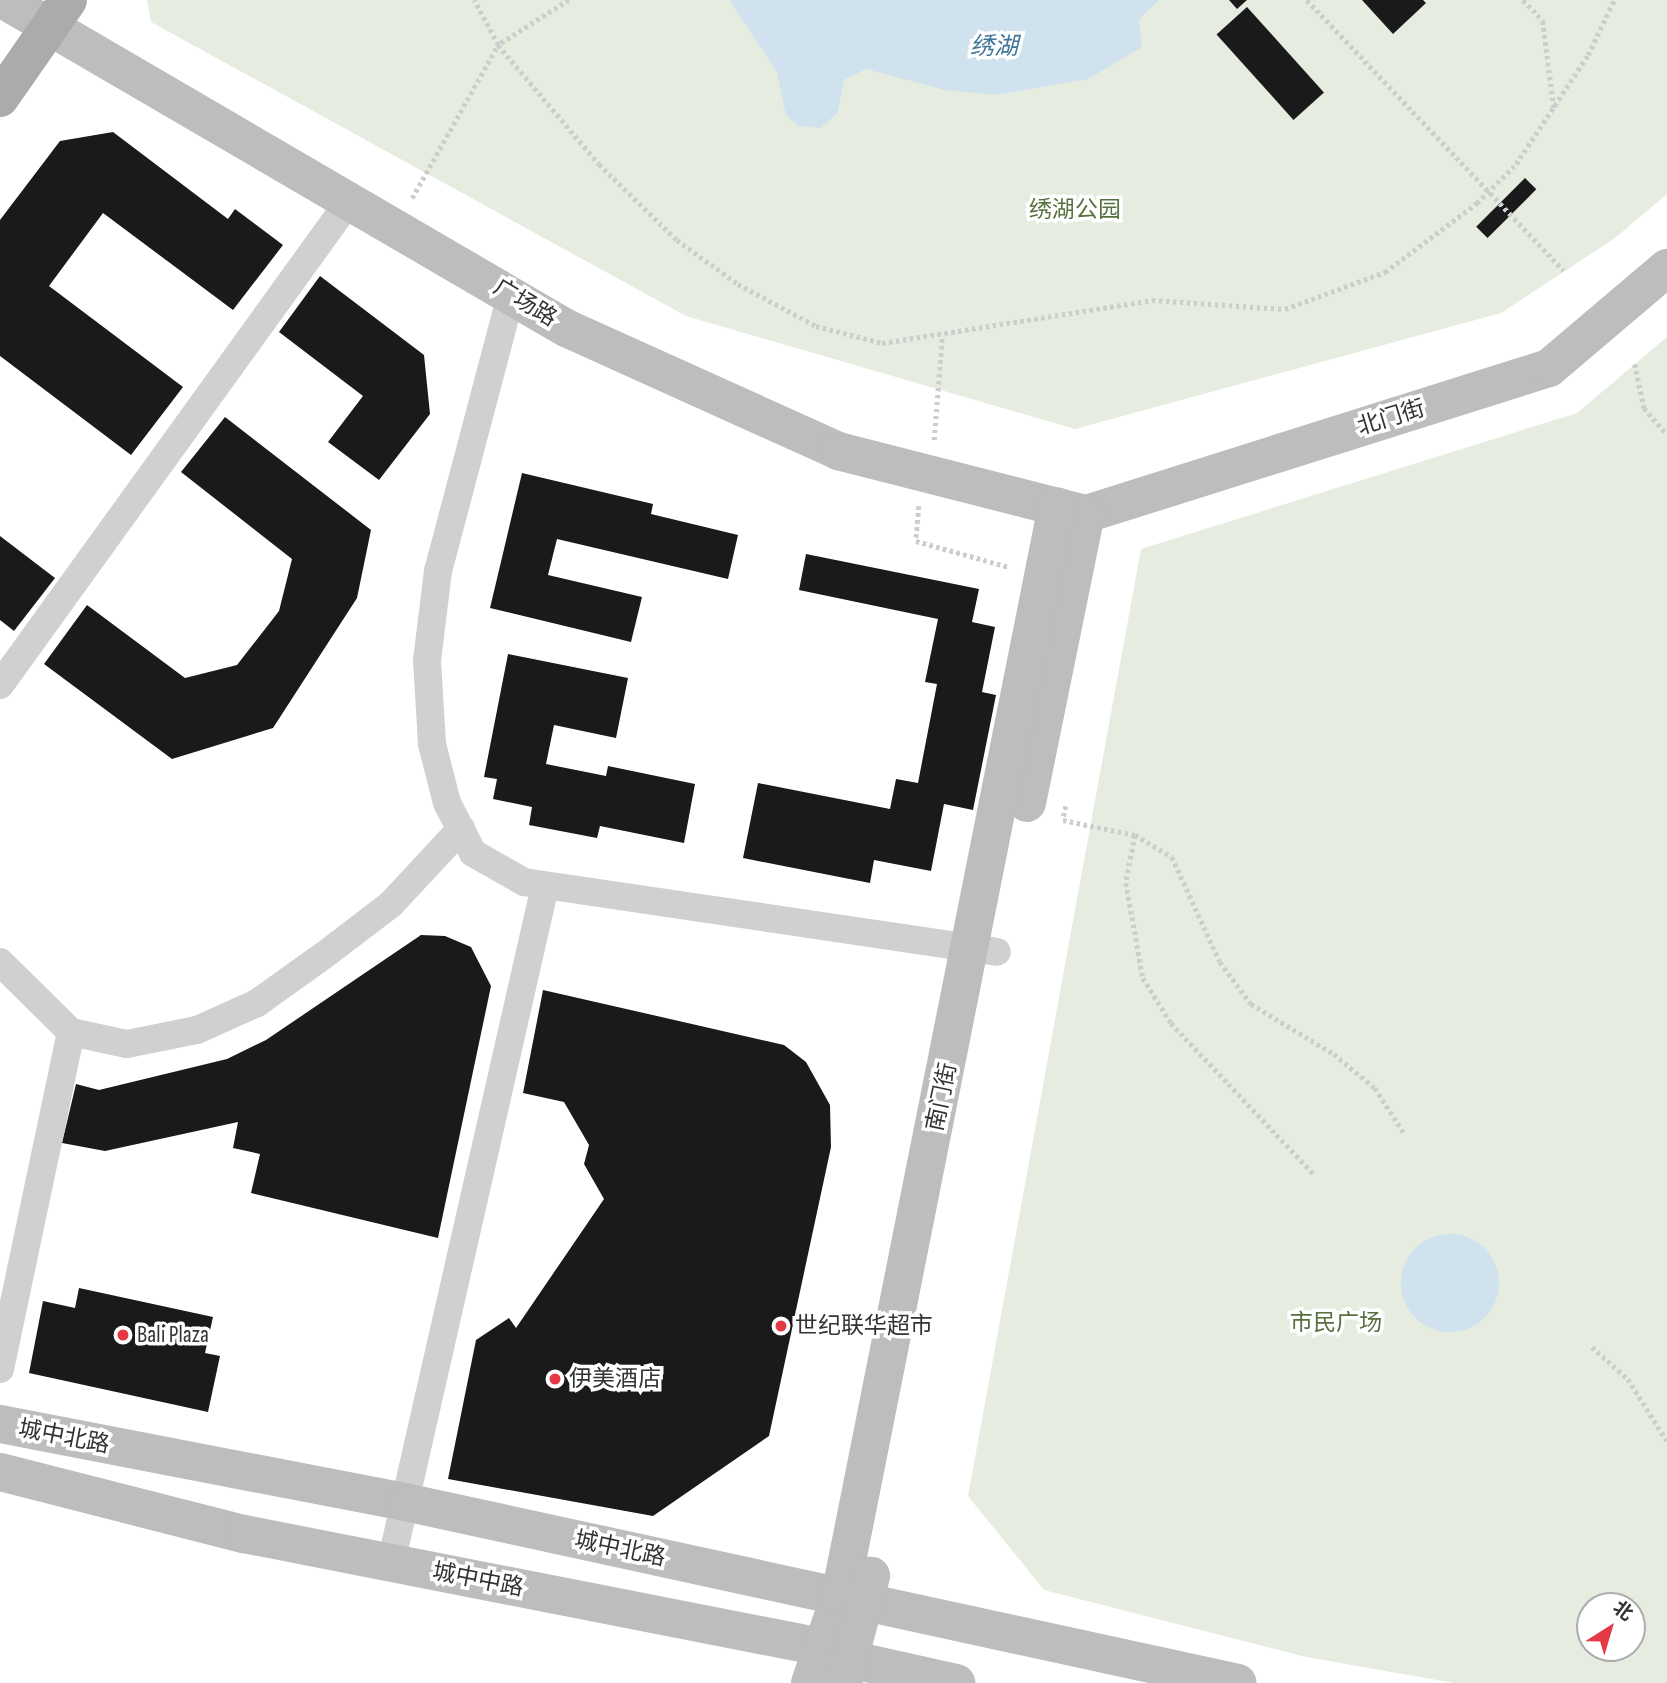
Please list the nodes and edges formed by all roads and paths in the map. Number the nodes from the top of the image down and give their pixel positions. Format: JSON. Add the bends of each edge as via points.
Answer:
{"nodes":[{"id":1,"x":4,"y":0,"type":"edge"},
{"id":2,"x":474,"y":0,"type":"edge"},
{"id":3,"x":569,"y":0,"type":"edge"},
{"id":4,"x":1307,"y":0,"type":"edge"},
{"id":5,"x":1523,"y":0,"type":"edge"},
{"id":6,"x":1614,"y":0,"type":"edge"},
{"id":7,"x":60,"y":14,"type":"edge"},
{"id":8,"x":498,"y":45,"type":"junction"},
{"id":9,"x":0,"y":98,"type":"edge"},
{"id":10,"x":1554,"y":110,"type":"junction"},
{"id":11,"x":1489,"y":191,"type":"junction"},
{"id":12,"x":350,"y":200,"type":"junction"},
{"id":13,"x":395,"y":227,"type":"junction"},
{"id":14,"x":1667,"y":268,"type":"edge"},
{"id":15,"x":1564,"y":271,"type":"dead end"},
{"id":16,"x":511,"y":295,"type":"junction"},
{"id":17,"x":942,"y":336,"type":"junction"},
{"id":18,"x":1635,"y":364,"type":"dead end"},
{"id":19,"x":1667,"y":434,"type":"edge"},
{"id":20,"x":934,"y":443,"type":"dead end"},
{"id":21,"x":919,"y":501,"type":"dead end"},
{"id":22,"x":1071,"y":510,"type":"junction"},
{"id":23,"x":1009,"y":567,"type":"dead end"},
{"id":24,"x":0,"y":685,"type":"edge"},
{"id":25,"x":1090,"y":825,"type":"dead end"},
{"id":26,"x":461,"y":829,"type":"junction"},
{"id":27,"x":1135,"y":835,"type":"junction"},
{"id":28,"x":545,"y":886,"type":"junction"},
{"id":29,"x":985,"y":950,"type":"junction"},
{"id":30,"x":0,"y":962,"type":"edge"},
{"id":31,"x":71,"y":1032,"type":"junction"},
{"id":32,"x":1404,"y":1133,"type":"dead end"},
{"id":33,"x":1314,"y":1174,"type":"dead end"},
{"id":34,"x":1592,"y":1347,"type":"dead end"},
{"id":35,"x":0,"y":1369,"type":"edge"},
{"id":36,"x":0,"y":1424,"type":"edge"},
{"id":37,"x":1667,"y":1441,"type":"edge"},
{"id":38,"x":0,"y":1472,"type":"edge"},
{"id":39,"x":405,"y":1502,"type":"junction"},
{"id":40,"x":391,"y":1563,"type":"junction"},
{"id":41,"x":853,"y":1599,"type":"junction"},
{"id":42,"x":841,"y":1664,"type":"edge"},
{"id":43,"x":810,"y":1683,"type":"edge"},
{"id":44,"x":956,"y":1683,"type":"edge"},
{"id":45,"x":1238,"y":1683,"type":"edge"}],
"edges":[{"from":1,"to":7,"type":"street","name":"广场路"},
{"from":2,"to":8,"type":"path"},
{"from":3,"to":8,"type":"path"},
{"from":4,"to":11,"type":"path"},
{"from":5,"to":10,"type":"path","via":[[1543,21]]},
{"from":6,"to":10,"type":"path"},
{"from":7,"to":9,"type":"main road"},
{"from":7,"to":12,"type":"street","name":"广场路"},
{"from":8,"to":13,"type":"path"},
{"from":8,"to":17,"type":"path","via":[[599,164],[677,240],[738,284],[816,326],[881,342]]},
{"from":10,"to":11,"type":"path"},
{"from":11,"to":15,"type":"path"},
{"from":11,"to":17,"type":"path","via":[[1385,272],[1285,310],[1152,300],[1088,305]]},
{"from":12,"to":13,"type":"street","name":"广场路"},
{"from":12,"to":24,"type":"street"},
{"from":13,"to":16,"type":"street","name":"广场路"},
{"from":14,"to":22,"type":"street","name":"北门街","via":[[1549,368]]},
{"from":16,"to":22,"type":"street","name":"广场路","via":[[566,328],[838,451]]},
{"from":16,"to":26,"type":"street","via":[[438,571],[426,660],[432,744]]},
{"from":17,"to":20,"type":"path"},
{"from":18,"to":19,"type":"path","via":[[1644,408]]},
{"from":21,"to":23,"type":"path","via":[[916,541]]},
{"from":22,"to":29,"type":"street","name":"南门街"},
{"from":25,"to":27,"type":"path"},
{"from":26,"to":28,"type":"street","via":[[473,853],[524,882]]},
{"from":26,"to":31,"type":"street","via":[[391,904],[257,1003],[198,1030],[127,1044]]},
{"from":27,"to":32,"type":"path","via":[[1172,857],[1220,962],[1251,1004],[1334,1054],[1375,1088]]},
{"from":27,"to":33,"type":"path","via":[[1126,883],[1143,978],[1171,1023]]},
{"from":28,"to":29,"type":"street"},
{"from":28,"to":39,"type":"street"},
{"from":29,"to":41,"type":"street","name":"南门街"},
{"from":30,"to":31,"type":"street"},
{"from":31,"to":35,"type":"street"},
{"from":34,"to":37,"type":"path","via":[[1628,1379]]},
{"from":36,"to":39,"type":"street","name":"城中北路"},
{"from":38,"to":40,"type":"street","name":"城中中路","via":[[244,1534]]},
{"from":39,"to":40,"type":"street"},
{"from":39,"to":41,"type":"street","name":"城中北路"},
{"from":40,"to":42,"type":"street","name":"城中中路"},
{"from":41,"to":42,"type":"street","name":"南门街"},
{"from":41,"to":45,"type":"street","name":"城中北路"},
{"from":42,"to":43,"type":"street","name":"南门街"},
{"from":42,"to":44,"type":"street","name":"城中中路"}]}
